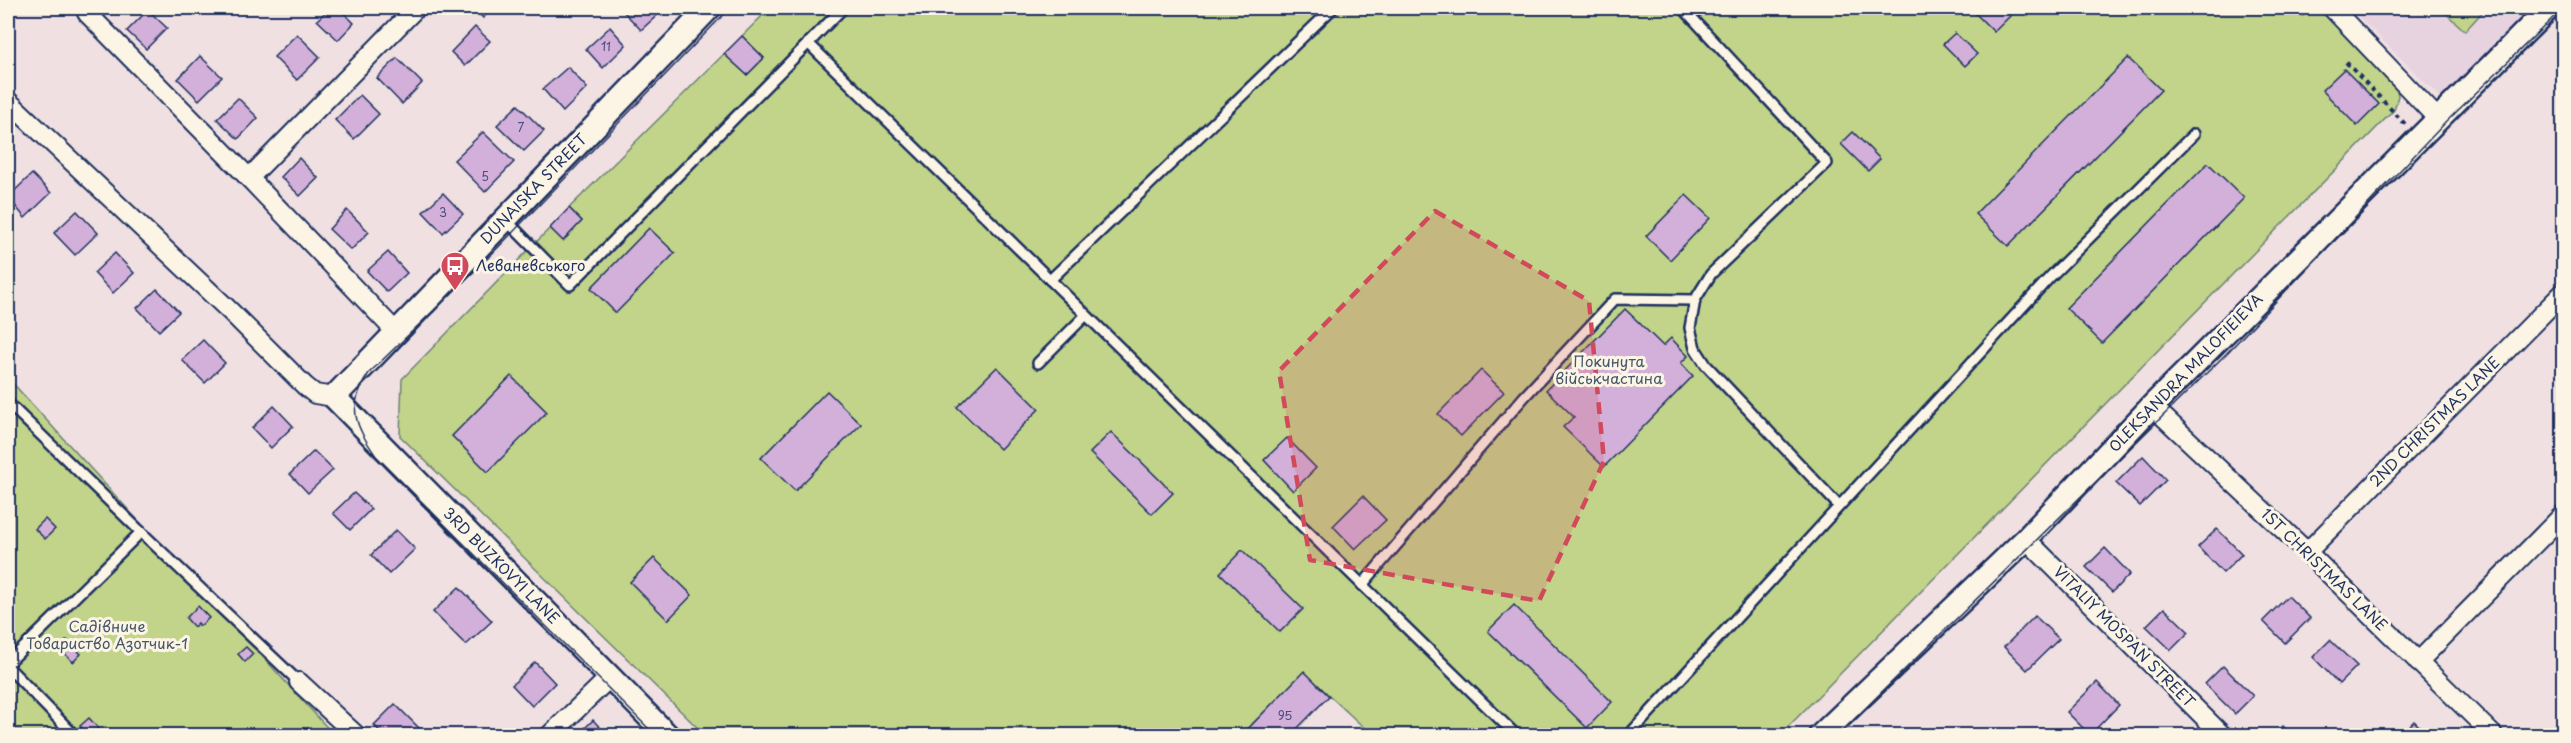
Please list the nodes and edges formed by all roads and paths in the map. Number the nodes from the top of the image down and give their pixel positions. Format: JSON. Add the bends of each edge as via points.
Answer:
{"nodes":[{"id":1,"x":416,"y":8,"type":"edge"},
{"id":2,"x":709,"y":8,"type":"edge"},
{"id":3,"x":843,"y":8,"type":"edge"},
{"id":4,"x":1334,"y":8,"type":"edge"},
{"id":5,"x":1683,"y":8,"type":"edge"},
{"id":6,"x":2332,"y":8,"type":"edge"},
{"id":7,"x":2549,"y":8,"type":"edge"},
{"id":8,"x":87,"y":9,"type":"edge"},
{"id":9,"x":808,"y":43,"type":"junction"},
{"id":10,"x":2346,"y":62,"type":"dead end"},
{"id":11,"x":8,"y":101,"type":"edge"},
{"id":12,"x":2438,"y":118,"type":"junction"},
{"id":13,"x":2194,"y":134,"type":"dead end"},
{"id":14,"x":2418,"y":139,"type":"junction"},
{"id":15,"x":249,"y":178,"type":"junction"},
{"id":16,"x":504,"y":219,"type":"junction"},
{"id":17,"x":1050,"y":280,"type":"junction"},
{"id":18,"x":2564,"y":292,"type":"edge"},
{"id":19,"x":1695,"y":300,"type":"junction"},
{"id":20,"x":1086,"y":315,"type":"junction"},
{"id":21,"x":396,"y":332,"type":"junction"},
{"id":22,"x":1038,"y":363,"type":"dead end"},
{"id":23,"x":334,"y":397,"type":"junction"},
{"id":24,"x":8,"y":403,"type":"edge"},
{"id":25,"x":2152,"y":406,"type":"junction"},
{"id":26,"x":1839,"y":506,"type":"junction"},
{"id":27,"x":2564,"y":514,"type":"edge"},
{"id":28,"x":141,"y":532,"type":"junction"},
{"id":29,"x":2026,"y":539,"type":"junction"},
{"id":30,"x":2307,"y":552,"type":"junction"},
{"id":31,"x":1362,"y":585,"type":"junction"},
{"id":32,"x":2418,"y":662,"type":"junction"},
{"id":33,"x":8,"y":665,"type":"edge"},
{"id":34,"x":610,"y":677,"type":"junction"},
{"id":35,"x":299,"y":682,"type":"joint"},
{"id":36,"x":75,"y":735,"type":"edge"},
{"id":37,"x":357,"y":735,"type":"edge"},
{"id":38,"x":549,"y":735,"type":"edge"},
{"id":39,"x":668,"y":735,"type":"edge"},
{"id":40,"x":1517,"y":735,"type":"edge"},
{"id":41,"x":1628,"y":735,"type":"edge"},
{"id":42,"x":1820,"y":735,"type":"edge"},
{"id":43,"x":2223,"y":735,"type":"edge"},
{"id":44,"x":2494,"y":735,"type":"edge"}],
"edges":[{"from":1,"to":15,"type":"street"},
{"from":2,"to":16,"type":"street","name":"DUNAISKA STREET"},
{"from":3,"to":9,"type":"lane"},
{"from":4,"to":17,"type":"lane"},
{"from":5,"to":19,"type":"lane","via":[[1827,163],[1710,274]]},
{"from":6,"to":12,"type":"street"},
{"from":7,"to":12,"type":"street","name":"OLEKSANDRA MALOFIEIEVA"},
{"from":8,"to":15,"type":"street"},
{"from":9,"to":16,"type":"lane","via":[[570,285]]},
{"from":9,"to":17,"type":"lane"},
{"from":10,"to":14,"type":"path"},
{"from":11,"to":23,"type":"street","via":[[304,386],[315,394]]},
{"from":12,"to":14,"type":"street","name":"OLEKSANDRA MALOFIEIEVA"},
{"from":13,"to":26,"type":"lane","via":[[2050,277]]},
{"from":14,"to":25,"type":"street","name":"OLEKSANDRA MALOFIEIEVA"},
{"from":15,"to":21,"type":"street"},
{"from":16,"to":21,"type":"street","name":"DUNAISKA STREET"},
{"from":17,"to":20,"type":"lane"},
{"from":18,"to":30,"type":"street","name":"2ND CHRISTMAS LANE"},
{"from":19,"to":26,"type":"lane","via":[[1690,328],[1695,348],[1706,365]]},
{"from":19,"to":31,"type":"lane","via":[[1615,299],[1524,397]]},
{"from":20,"to":22,"type":"lane"},
{"from":20,"to":31,"type":"lane"},
{"from":21,"to":23,"type":"street","name":"DUNAISKA STREET"},
{"from":23,"to":34,"type":"street","name":"3RD BUZKOVYI LANE"},
{"from":24,"to":28,"type":"lane"},
{"from":25,"to":29,"type":"street","name":"OLEKSANDRA MALOFIEIEVA"},
{"from":25,"to":30,"type":"street","name":"1ST CHRISTMAS LANE"},
{"from":26,"to":41,"type":"lane"},
{"from":27,"to":32,"type":"street"},
{"from":28,"to":33,"type":"lane"},
{"from":28,"to":35,"type":"lane"},
{"from":29,"to":42,"type":"street","name":"OLEKSANDRA MALOFIEIEVA"},
{"from":29,"to":43,"type":"street","name":"VITALIY MOSPAN STREET"},
{"from":30,"to":32,"type":"street","name":"1ST CHRISTMAS LANE"},
{"from":31,"to":40,"type":"lane"},
{"from":32,"to":44,"type":"street","name":"1ST CHRISTMAS LANE"},
{"from":33,"to":36,"type":"lane"},
{"from":34,"to":38,"type":"street"},
{"from":34,"to":39,"type":"street","name":"3RD BUZKOVYI LANE"},
{"from":35,"to":37,"type":"street"}]}
